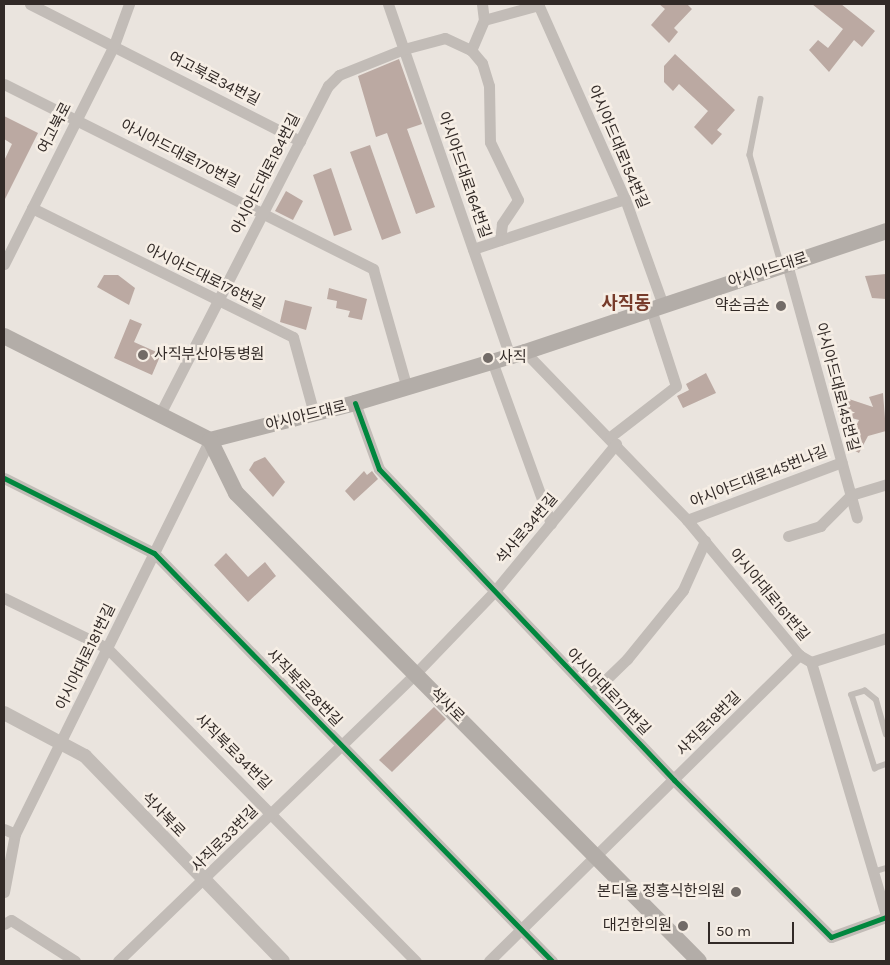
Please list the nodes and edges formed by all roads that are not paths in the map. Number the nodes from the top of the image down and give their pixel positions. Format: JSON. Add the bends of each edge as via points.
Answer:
{"nodes":[{"id":1,"x":30,"y":4,"type":"edge"},
{"id":2,"x":129,"y":4,"type":"edge"},
{"id":3,"x":388,"y":4,"type":"edge"},
{"id":4,"x":482,"y":4,"type":"edge"},
{"id":5,"x":539,"y":4,"type":"edge"},
{"id":6,"x":484,"y":20,"type":"junction"},
{"id":7,"x":114,"y":45,"type":"junction"},
{"id":8,"x":404,"y":49,"type":"junction"},
{"id":9,"x":471,"y":50,"type":"junction"},
{"id":10,"x":4,"y":84,"type":"edge"},
{"id":11,"x":761,"y":99,"type":"dead end"},
{"id":12,"x":77,"y":119,"type":"junction"},
{"id":13,"x":300,"y":141,"type":"junction"},
{"id":14,"x":625,"y":199,"type":"junction"},
{"id":15,"x":32,"y":208,"type":"junction"},
{"id":16,"x":263,"y":213,"type":"junction"},
{"id":17,"x":886,"y":231,"type":"edge"},
{"id":18,"x":500,"y":240,"type":"junction"},
{"id":19,"x":473,"y":249,"type":"junction"},
{"id":20,"x":4,"y":264,"type":"edge"},
{"id":21,"x":784,"y":265,"type":"junction"},
{"id":22,"x":218,"y":300,"type":"junction"},
{"id":23,"x":657,"y":307,"type":"junction"},
{"id":24,"x":4,"y":336,"type":"edge"},
{"id":25,"x":518,"y":354,"type":"junction"},
{"id":26,"x":492,"y":362,"type":"junction"},
{"id":27,"x":407,"y":388,"type":"junction"},
{"id":28,"x":355,"y":403,"type":"junction"},
{"id":29,"x":160,"y":414,"type":"junction"},
{"id":30,"x":314,"y":414,"type":"junction"},
{"id":31,"x":210,"y":440,"type":"junction"},
{"id":32,"x":613,"y":440,"type":"junction"},
{"id":33,"x":842,"y":462,"type":"junction"},
{"id":34,"x":4,"y":478,"type":"edge"},
{"id":35,"x":886,"y":484,"type":"edge"},
{"id":36,"x":851,"y":495,"type":"junction"},
{"id":37,"x":857,"y":518,"type":"dead end"},
{"id":38,"x":687,"y":520,"type":"junction"},
{"id":39,"x":551,"y":524,"type":"junction"},
{"id":40,"x":788,"y":536,"type":"dead end"},
{"id":41,"x":705,"y":542,"type":"junction"},
{"id":42,"x":154,"y":553,"type":"junction"},
{"id":43,"x":494,"y":592,"type":"junction"},
{"id":44,"x":4,"y":598,"type":"edge"},
{"id":45,"x":886,"y":638,"type":"edge"},
{"id":46,"x":107,"y":648,"type":"junction"},
{"id":47,"x":799,"y":655,"type":"junction"},
{"id":48,"x":812,"y":662,"type":"junction"},
{"id":49,"x":416,"y":673,"type":"junction"},
{"id":50,"x":592,"y":693,"type":"junction"},
{"id":51,"x":4,"y":713,"type":"edge"},
{"id":52,"x":886,"y":735,"type":"edge"},
{"id":53,"x":61,"y":741,"type":"junction"},
{"id":54,"x":342,"y":746,"type":"junction"},
{"id":55,"x":886,"y":764,"type":"edge"},
{"id":56,"x":674,"y":780,"type":"junction"},
{"id":57,"x":273,"y":813,"type":"junction"},
{"id":58,"x":4,"y":829,"type":"edge"},
{"id":59,"x":15,"y":834,"type":"junction"},
{"id":60,"x":598,"y":857,"type":"junction"},
{"id":61,"x":886,"y":868,"type":"edge"},
{"id":62,"x":874,"y":872,"type":"junction"},
{"id":63,"x":205,"y":881,"type":"junction"},
{"id":64,"x":4,"y":892,"type":"edge"},
{"id":65,"x":886,"y":916,"type":"edge"},
{"id":66,"x":4,"y":924,"type":"edge"},
{"id":67,"x":521,"y":930,"type":"junction"},
{"id":68,"x":74,"y":961,"type":"edge"},
{"id":69,"x":118,"y":961,"type":"edge"},
{"id":70,"x":283,"y":961,"type":"edge"},
{"id":71,"x":416,"y":961,"type":"edge"},
{"id":72,"x":489,"y":961,"type":"edge"},
{"id":73,"x":552,"y":961,"type":"edge"},
{"id":74,"x":699,"y":961,"type":"edge"}],
"edges":[{"from":1,"to":7,"type":"street","name":"여고북로34번길"},
{"from":2,"to":7,"type":"street","name":"여고북로"},
{"from":3,"to":8,"type":"street","name":"아시아드대로164번길"},
{"from":4,"to":6,"type":"street"},
{"from":5,"to":6,"type":"street"},
{"from":5,"to":14,"type":"street","name":"아시아드대로154번길"},
{"from":6,"to":9,"type":"street"},
{"from":7,"to":12,"type":"street","name":"여고북로"},
{"from":7,"to":13,"type":"street","name":"여고북로34번길"},
{"from":8,"to":9,"type":"street","name":"아시아드대로184번길","via":[[445,38]]},
{"from":8,"to":13,"type":"street","name":"아시아드대로184번길","via":[[339,75],[328,86]]},
{"from":8,"to":19,"type":"street","name":"아시아드대로164번길"},
{"from":9,"to":18,"type":"street","via":[[482,63],[489,86],[490,142],[518,200],[502,224]]},
{"from":10,"to":12,"type":"street","name":"아시아드대로170번길"},
{"from":11,"to":21,"type":"lane","via":[[750,155]]},
{"from":12,"to":15,"type":"street","name":"여고북로"},
{"from":12,"to":16,"type":"street","name":"아시아드대로170번길"},
{"from":13,"to":16,"type":"street","name":"아시아드대로184번길"},
{"from":14,"to":18,"type":"street"},
{"from":14,"to":23,"type":"street","name":"아시아드대로154번길"},
{"from":15,"to":20,"type":"street","name":"여고북로"},
{"from":15,"to":22,"type":"street","name":"아시아드대로176번길"},
{"from":16,"to":22,"type":"street","name":"아시아드대로184번길"},
{"from":16,"to":27,"type":"street","name":"아시아드대로170번길","via":[[373,268]]},
{"from":17,"to":21,"type":"main road","name":"아시아드대로"},
{"from":18,"to":19,"type":"street"},
{"from":19,"to":25,"type":"street","name":"아시아드대로164번길"},
{"from":21,"to":23,"type":"main road","name":"아시아드대로"},
{"from":21,"to":33,"type":"street","name":"아시아드대로145번길"},
{"from":22,"to":29,"type":"street","name":"아시아드대로184번길"},
{"from":22,"to":30,"type":"street","name":"아시아드대로176번길","via":[[293,337]]},
{"from":23,"to":25,"type":"main road","name":"아시아드대로"},
{"from":23,"to":32,"type":"street","name":"석사로34번길","via":[[676,386]]},
{"from":24,"to":29,"type":"main road"},
{"from":25,"to":26,"type":"main road","name":"아시아드대로"},
{"from":25,"to":32,"type":"street","name":"아시아대로161번길"},
{"from":26,"to":27,"type":"main road","name":"아시아드대로"},
{"from":26,"to":39,"type":"street"},
{"from":27,"to":28,"type":"main road","name":"아시아드대로"},
{"from":28,"to":30,"type":"main road","name":"아시아드대로"},
{"from":28,"to":43,"type":"street","name":"아시아대로171번길","via":[[379,469]]},
{"from":29,"to":31,"type":"main road"},
{"from":30,"to":31,"type":"main road","name":"아시아드대로"},
{"from":31,"to":42,"type":"street","name":"아시아대로181번길"},
{"from":31,"to":49,"type":"main road","name":"석사로","via":[[236,493]]},
{"from":32,"to":38,"type":"street","name":"아시아대로161번길"},
{"from":32,"to":39,"type":"street","name":"석사로34번길"},
{"from":33,"to":36,"type":"street","name":"아시아드대로145번길"},
{"from":33,"to":38,"type":"street","name":"아시아드대로145번나길"},
{"from":34,"to":42,"type":"street","name":"사직북로28번길"},
{"from":35,"to":36,"type":"street"},
{"from":36,"to":37,"type":"street","name":"아시아드대로145번길"},
{"from":36,"to":40,"type":"street","via":[[820,526]]},
{"from":38,"to":41,"type":"street","name":"아시아대로161번길"},
{"from":39,"to":43,"type":"street","name":"석사로34번길"},
{"from":41,"to":47,"type":"street","name":"아시아대로161번길"},
{"from":41,"to":50,"type":"street","via":[[683,590],[627,659]]},
{"from":42,"to":46,"type":"street","name":"아시아대로181번길"},
{"from":42,"to":54,"type":"street","name":"사직북로28번길"},
{"from":43,"to":49,"type":"street","name":"석사로34번길"},
{"from":43,"to":50,"type":"street","name":"아시아대로171번길"},
{"from":44,"to":46,"type":"street","name":"사직북로34번길"},
{"from":45,"to":48,"type":"street"},
{"from":46,"to":53,"type":"street","name":"아시아대로181번길"},
{"from":46,"to":57,"type":"street","name":"사직북로34번길"},
{"from":47,"to":48,"type":"street","name":"아시아대로161번길"},
{"from":47,"to":56,"type":"street","name":"사직로18번길"},
{"from":48,"to":62,"type":"street","name":"아시아대로161번길"},
{"from":49,"to":54,"type":"street","name":"사직로33번길"},
{"from":49,"to":60,"type":"main road","name":"석사로"},
{"from":50,"to":56,"type":"street","name":"아시아대로171번길"},
{"from":51,"to":53,"type":"street","name":"석사북로"},
{"from":52,"to":55,"type":"lane","via":[[876,700],[865,691],[852,695],[875,768]]},
{"from":53,"to":59,"type":"street","name":"아시아대로181번길"},
{"from":53,"to":63,"type":"street","name":"석사북로","via":[[85,756]]},
{"from":54,"to":57,"type":"street","name":"사직로33번길"},
{"from":54,"to":67,"type":"street","name":"사직북로28번길"},
{"from":56,"to":60,"type":"street","name":"사직로18번길"},
{"from":56,"to":65,"type":"street","name":"아시아대로171번길","via":[[830,937]]},
{"from":57,"to":63,"type":"street","name":"사직로33번길"},
{"from":57,"to":71,"type":"street","name":"사직북로34번길"},
{"from":58,"to":59,"type":"street"},
{"from":59,"to":64,"type":"street","name":"아시아대로181번길"},
{"from":60,"to":67,"type":"street","name":"사직로18번길"},
{"from":60,"to":74,"type":"main road","name":"석사로"},
{"from":61,"to":62,"type":"lane"},
{"from":62,"to":65,"type":"street","name":"아시아대로161번길"},
{"from":63,"to":69,"type":"street","name":"사직로33번길"},
{"from":63,"to":70,"type":"street","name":"석사북로"},
{"from":66,"to":68,"type":"street","via":[[11,920]]},
{"from":67,"to":72,"type":"street","name":"사직로18번길"},
{"from":67,"to":73,"type":"street","name":"사직북로28번길"}]}
